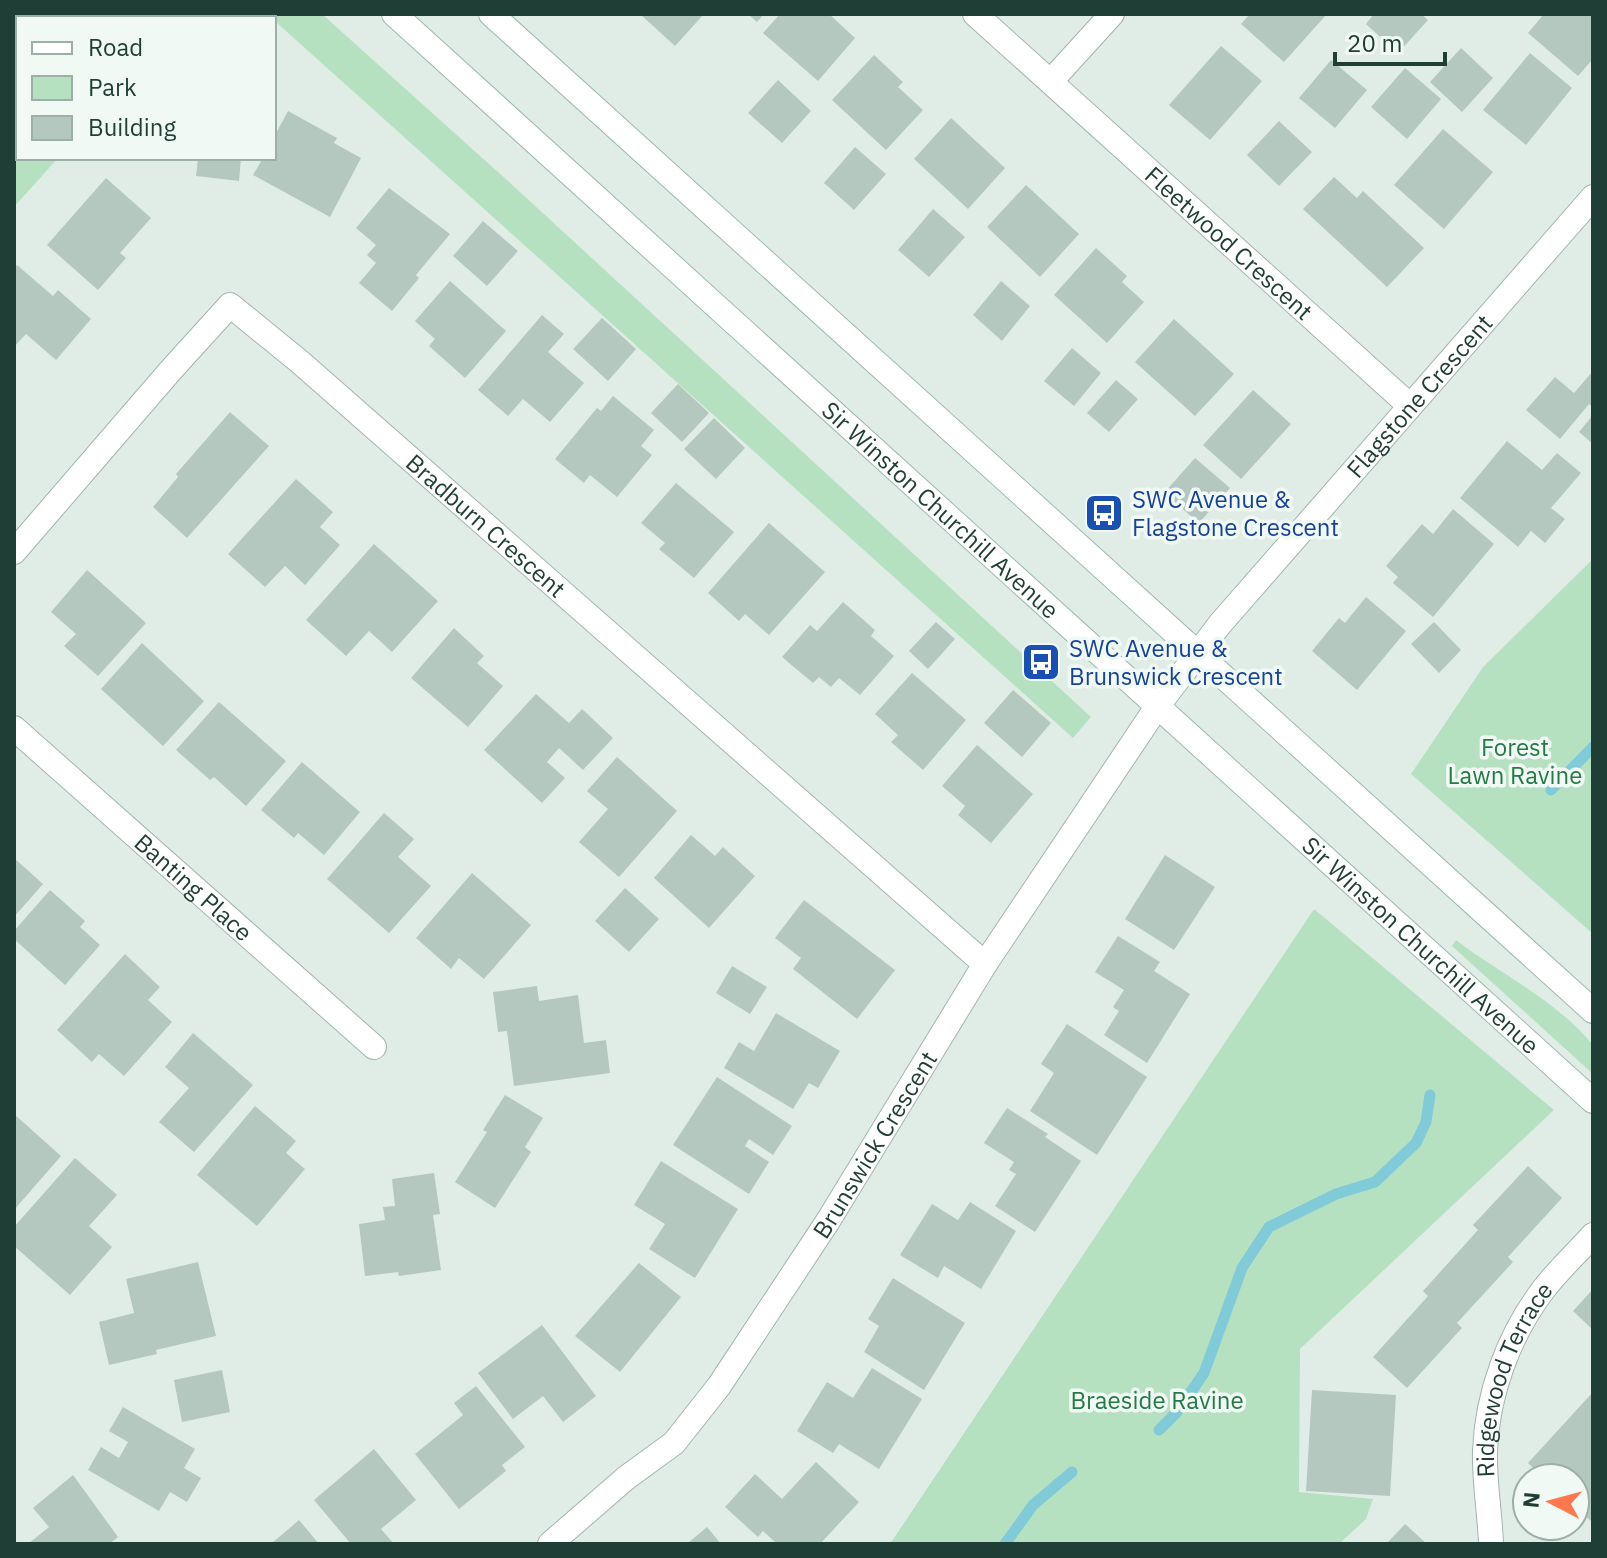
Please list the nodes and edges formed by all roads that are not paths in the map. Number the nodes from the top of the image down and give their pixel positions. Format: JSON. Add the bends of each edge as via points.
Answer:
{"nodes":[{"id":1,"x":394,"y":14,"type":"edge"},
{"id":2,"x":491,"y":14,"type":"edge"},
{"id":3,"x":975,"y":14,"type":"edge"},
{"id":4,"x":1112,"y":14,"type":"edge"},
{"id":5,"x":1051,"y":81,"type":"junction"},
{"id":6,"x":1593,"y":197,"type":"edge"},
{"id":7,"x":1409,"y":405,"type":"junction"},
{"id":8,"x":14,"y":552,"type":"edge"},
{"id":9,"x":1199,"y":654,"type":"junction"},
{"id":10,"x":1157,"y":707,"type":"junction"},
{"id":11,"x":14,"y":728,"type":"edge"},
{"id":12,"x":985,"y":964,"type":"junction"},
{"id":13,"x":1593,"y":1011,"type":"edge"},
{"id":14,"x":374,"y":1047,"type":"dead end"},
{"id":15,"x":1593,"y":1101,"type":"edge"},
{"id":16,"x":1593,"y":1235,"type":"edge"},
{"id":17,"x":550,"y":1544,"type":"edge"},
{"id":18,"x":1491,"y":1544,"type":"edge"}],
"edges":[{"from":1,"to":10,"type":"street","name":"Sir Winston Churchill Avenue"},
{"from":2,"to":9,"type":"street"},
{"from":3,"to":5,"type":"street","name":"Fleetwood Crescent"},
{"from":4,"to":5,"type":"street"},
{"from":5,"to":7,"type":"street","name":"Fleetwood Crescent"},
{"from":6,"to":7,"type":"street","name":"Flagstone Crescent"},
{"from":7,"to":9,"type":"street","name":"Flagstone Crescent"},
{"from":8,"to":12,"type":"street","name":"Bradburn Crescent","via":[[230,305]]},
{"from":9,"to":10,"type":"street","name":"Flagstone Crescent"},
{"from":9,"to":13,"type":"street"},
{"from":10,"to":12,"type":"street","name":"Brunswick Crescent"},
{"from":10,"to":15,"type":"street","name":"Sir Winston Churchill Avenue"},
{"from":11,"to":14,"type":"street","name":"Banting Place"},
{"from":12,"to":17,"type":"street","name":"Brunswick Crescent","via":[[828,1221],[719,1386],[674,1443]]},
{"from":16,"to":18,"type":"street","name":"Ridgewood Terrace","via":[[1525,1318],[1497,1382],[1485,1450]]}]}
